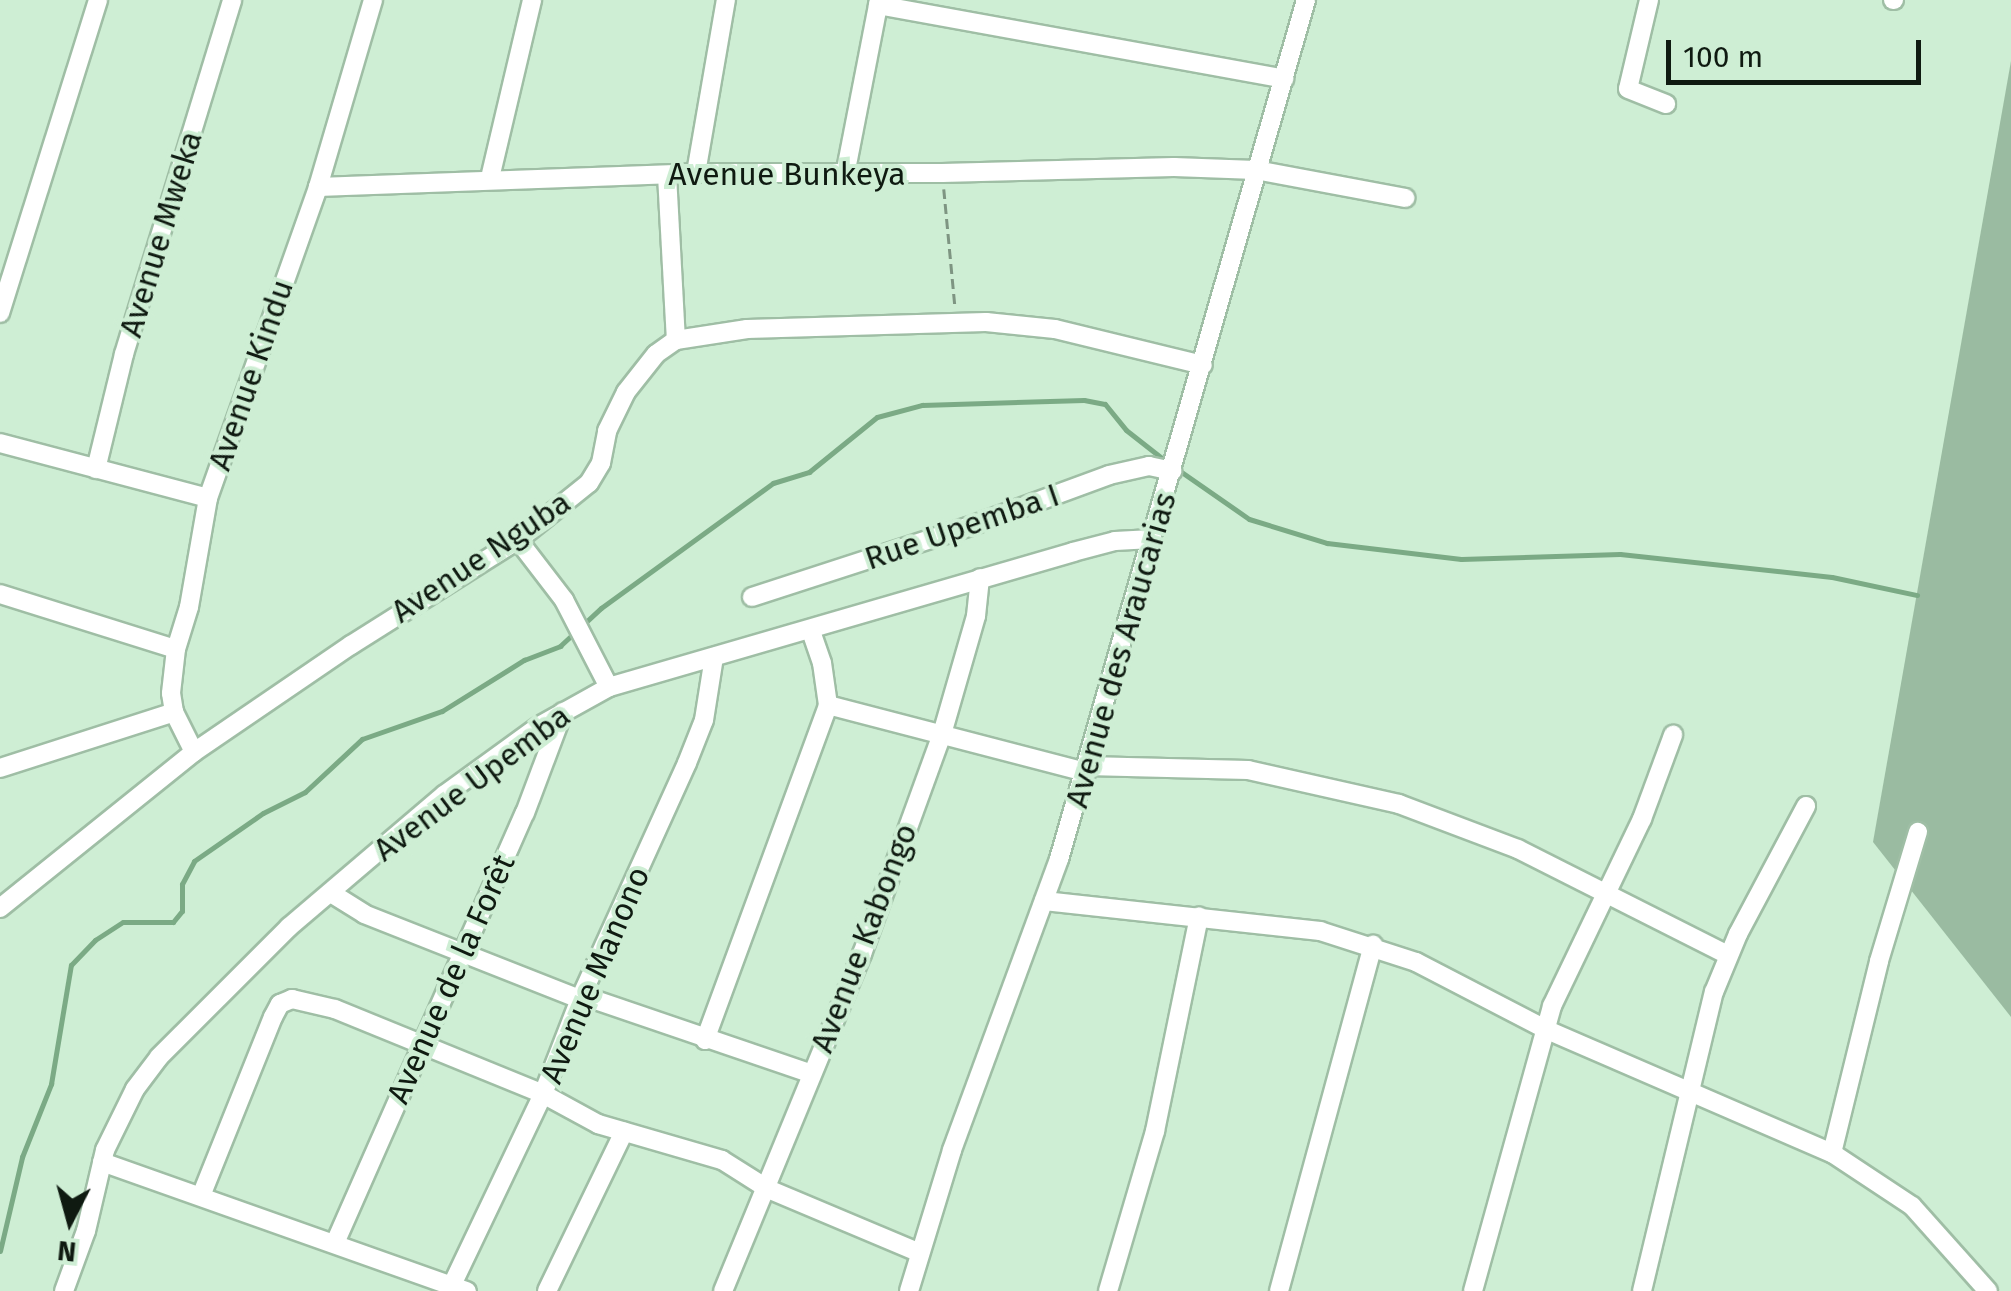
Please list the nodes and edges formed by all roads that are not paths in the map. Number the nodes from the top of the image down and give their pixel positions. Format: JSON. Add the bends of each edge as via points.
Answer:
{"nodes":[{"id":1,"x":98,"y":0,"type":"edge"},
{"id":2,"x":232,"y":0,"type":"edge"},
{"id":3,"x":373,"y":0,"type":"edge"},
{"id":4,"x":532,"y":0,"type":"edge"},
{"id":5,"x":726,"y":0,"type":"edge"},
{"id":6,"x":1306,"y":0,"type":"edge"},
{"id":7,"x":1648,"y":0,"type":"edge"},
{"id":8,"x":879,"y":3,"type":"edge"},
{"id":9,"x":1284,"y":79,"type":"junction"},
{"id":10,"x":1666,"y":104,"type":"dead end"},
{"id":11,"x":846,"y":170,"type":"junction"},
{"id":12,"x":1256,"y":170,"type":"junction"},
{"id":13,"x":696,"y":173,"type":"junction"},
{"id":14,"x":668,"y":174,"type":"junction"},
{"id":15,"x":490,"y":178,"type":"junction"},
{"id":16,"x":318,"y":187,"type":"junction"},
{"id":17,"x":1406,"y":198,"type":"dead end"},
{"id":18,"x":0,"y":312,"type":"edge"},
{"id":19,"x":676,"y":340,"type":"junction"},
{"id":20,"x":1203,"y":365,"type":"junction"},
{"id":21,"x":0,"y":443,"type":"edge"},
{"id":22,"x":96,"y":469,"type":"junction"},
{"id":23,"x":1172,"y":471,"type":"junction"},
{"id":24,"x":208,"y":498,"type":"junction"},
{"id":25,"x":1152,"y":539,"type":"junction"},
{"id":26,"x":518,"y":540,"type":"junction"},
{"id":27,"x":980,"y":578,"type":"junction"},
{"id":28,"x":0,"y":594,"type":"edge"},
{"id":29,"x":752,"y":597,"type":"dead end"},
{"id":30,"x":811,"y":631,"type":"junction"},
{"id":31,"x":176,"y":649,"type":"junction"},
{"id":32,"x":714,"y":657,"type":"junction"},
{"id":33,"x":609,"y":687,"type":"junction"},
{"id":34,"x":828,"y":705,"type":"junction"},
{"id":35,"x":174,"y":712,"type":"junction"},
{"id":36,"x":563,"y":712,"type":"junction"},
{"id":37,"x":942,"y":734,"type":"junction"},
{"id":38,"x":1673,"y":735,"type":"dead end"},
{"id":39,"x":194,"y":752,"type":"junction"},
{"id":40,"x":0,"y":768,"type":"edge"},
{"id":41,"x":1087,"y":769,"type":"junction"},
{"id":42,"x":1806,"y":806,"type":"dead end"},
{"id":43,"x":1918,"y":832,"type":"dead end"},
{"id":44,"x":1606,"y":891,"type":"junction"},
{"id":45,"x":331,"y":893,"type":"junction"},
{"id":46,"x":1044,"y":901,"type":"junction"},
{"id":47,"x":0,"y":908,"type":"edge"},
{"id":48,"x":1199,"y":916,"type":"junction"},
{"id":49,"x":1373,"y":945,"type":"junction"},
{"id":50,"x":462,"y":949,"type":"junction"},
{"id":51,"x":1728,"y":955,"type":"junction"},
{"id":52,"x":580,"y":999,"type":"junction"},
{"id":53,"x":1545,"y":1030,"type":"junction"},
{"id":54,"x":705,"y":1040,"type":"junction"},
{"id":55,"x":422,"y":1045,"type":"junction"},
{"id":56,"x":812,"y":1074,"type":"junction"},
{"id":57,"x":1690,"y":1091,"type":"junction"},
{"id":58,"x":543,"y":1094,"type":"junction"},
{"id":59,"x":624,"y":1132,"type":"junction"},
{"id":60,"x":1832,"y":1153,"type":"junction"},
{"id":61,"x":102,"y":1162,"type":"junction"},
{"id":62,"x":763,"y":1186,"type":"junction"},
{"id":63,"x":201,"y":1196,"type":"junction"},
{"id":64,"x":335,"y":1243,"type":"junction"},
{"id":65,"x":920,"y":1252,"type":"junction"},
{"id":66,"x":460,"y":1288,"type":"edge"},
{"id":67,"x":64,"y":1291,"type":"edge"},
{"id":68,"x":546,"y":1291,"type":"edge"},
{"id":69,"x":722,"y":1291,"type":"edge"},
{"id":70,"x":911,"y":1291,"type":"edge"},
{"id":71,"x":1108,"y":1291,"type":"edge"},
{"id":72,"x":1279,"y":1291,"type":"edge"},
{"id":73,"x":1473,"y":1291,"type":"edge"},
{"id":74,"x":1642,"y":1291,"type":"edge"},
{"id":75,"x":1988,"y":1291,"type":"edge"}],
"edges":[{"from":1,"to":18,"type":"street"},
{"from":2,"to":22,"type":"street","name":"Avenue Mweka","via":[[124,354]]},
{"from":3,"to":16,"type":"street","name":"Avenue Kindu"},
{"from":4,"to":15,"type":"street"},
{"from":5,"to":13,"type":"street"},
{"from":6,"to":9,"type":"street","name":"Avenue des Araucarias"},
{"from":7,"to":10,"type":"street","via":[[1628,89]]},
{"from":8,"to":9,"type":"street"},
{"from":8,"to":11,"type":"street"},
{"from":9,"to":12,"type":"street","name":"Avenue des Araucarias"},
{"from":11,"to":12,"type":"street","name":"Avenue Bunkeya"},
{"from":11,"to":13,"type":"street","name":"Avenue Bunkeya"},
{"from":12,"to":17,"type":"street","name":"Avenue Bunkeya"},
{"from":12,"to":20,"type":"street","name":"Avenue des Araucarias"},
{"from":13,"to":14,"type":"street","name":"Avenue Bunkeya"},
{"from":14,"to":15,"type":"street","name":"Avenue Bunkeya"},
{"from":14,"to":19,"type":"street"},
{"from":15,"to":16,"type":"street","name":"Avenue Bunkeya"},
{"from":16,"to":24,"type":"street","name":"Avenue Kindu"},
{"from":19,"to":20,"type":"street","via":[[748,329],[956,322],[1055,330]]},
{"from":19,"to":26,"type":"street","name":"Avenue Nguba","via":[[626,392],[596,474]]},
{"from":20,"to":23,"type":"street","name":"Avenue des Araucarias"},
{"from":21,"to":22,"type":"street"},
{"from":22,"to":24,"type":"street"},
{"from":23,"to":25,"type":"street","name":"Avenue des Araucarias"},
{"from":23,"to":29,"type":"street","name":"Rue Upemba I","via":[[1149,466],[1109,475]]},
{"from":24,"to":31,"type":"street","name":"Avenue Kindu"},
{"from":25,"to":27,"type":"street","name":"Avenue Upemba","via":[[1115,541]]},
{"from":25,"to":41,"type":"street","name":"Avenue des Araucarias"},
{"from":26,"to":33,"type":"street","via":[[546,572]]},
{"from":26,"to":39,"type":"street","name":"Avenue Nguba"},
{"from":27,"to":30,"type":"street","name":"Avenue Upemba"},
{"from":27,"to":37,"type":"street","name":"Avenue Kabongo","via":[[976,616]]},
{"from":28,"to":31,"type":"street"},
{"from":30,"to":32,"type":"street","name":"Avenue Upemba"},
{"from":30,"to":34,"type":"street"},
{"from":31,"to":35,"type":"street","name":"Avenue Kindu"},
{"from":32,"to":33,"type":"street","name":"Avenue Upemba"},
{"from":32,"to":52,"type":"street","name":"Avenue Manono","via":[[697,739]]},
{"from":33,"to":36,"type":"street","name":"Avenue Upemba"},
{"from":34,"to":37,"type":"street"},
{"from":34,"to":54,"type":"street"},
{"from":35,"to":39,"type":"street","name":"Avenue Kindu"},
{"from":35,"to":40,"type":"street"},
{"from":36,"to":45,"type":"street","name":"Avenue Upemba","via":[[444,795]]},
{"from":36,"to":50,"type":"street","name":"Avenue de la Forêt"},
{"from":37,"to":41,"type":"street"},
{"from":37,"to":56,"type":"street","name":"Avenue Kabongo"},
{"from":38,"to":44,"type":"street","via":[[1652,798]]},
{"from":39,"to":47,"type":"street","name":"Avenue Nguba"},
{"from":41,"to":44,"type":"street","via":[[1248,770],[1362,794],[1458,823]]},
{"from":41,"to":46,"type":"street","name":"Avenue des Araucarias"},
{"from":42,"to":51,"type":"street"},
{"from":43,"to":60,"type":"street"},
{"from":44,"to":51,"type":"street"},
{"from":44,"to":53,"type":"street"},
{"from":45,"to":50,"type":"street","via":[[364,914]]},
{"from":45,"to":61,"type":"street","name":"Avenue Upemba","via":[[159,1057],[118,1120]]},
{"from":46,"to":48,"type":"street"},
{"from":46,"to":65,"type":"street","name":"Avenue des Araucarias"},
{"from":48,"to":49,"type":"street","via":[[1320,931]]},
{"from":48,"to":71,"type":"street","via":[[1155,1131]]},
{"from":49,"to":53,"type":"street"},
{"from":49,"to":72,"type":"street"},
{"from":50,"to":52,"type":"street"},
{"from":50,"to":55,"type":"street","name":"Avenue de la Forêt"},
{"from":51,"to":57,"type":"street"},
{"from":52,"to":54,"type":"street"},
{"from":52,"to":58,"type":"street","name":"Avenue Manono"},
{"from":53,"to":57,"type":"street"},
{"from":53,"to":73,"type":"street"},
{"from":54,"to":56,"type":"street"},
{"from":55,"to":58,"type":"street"},
{"from":55,"to":63,"type":"street","via":[[335,1009],[285,1000]]},
{"from":55,"to":64,"type":"street","name":"Avenue de la Forêt"},
{"from":56,"to":62,"type":"street","name":"Avenue Kabongo"},
{"from":57,"to":60,"type":"street"},
{"from":57,"to":74,"type":"street"},
{"from":58,"to":59,"type":"street"},
{"from":58,"to":66,"type":"street","name":"Avenue Manono"},
{"from":59,"to":62,"type":"street","via":[[722,1160]]},
{"from":59,"to":68,"type":"street"},
{"from":60,"to":75,"type":"street","via":[[1912,1206]]},
{"from":61,"to":63,"type":"street"},
{"from":61,"to":67,"type":"street","name":"Avenue Upemba"},
{"from":62,"to":65,"type":"street"},
{"from":62,"to":69,"type":"street","name":"Avenue Kabongo"},
{"from":63,"to":64,"type":"street"},
{"from":64,"to":66,"type":"street"},
{"from":65,"to":70,"type":"street","name":"Avenue des Araucarias"}]}
